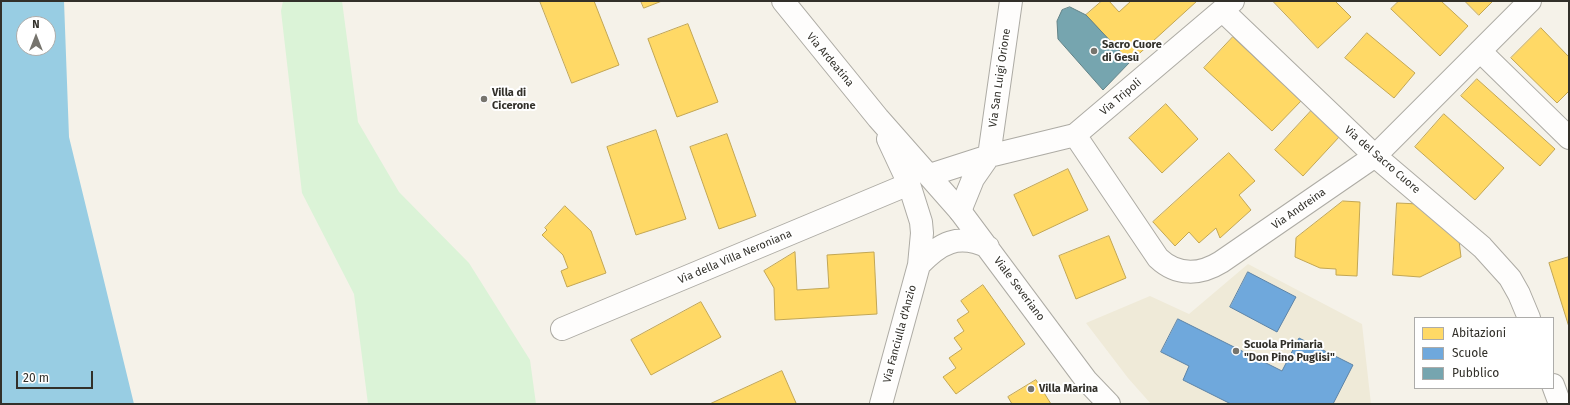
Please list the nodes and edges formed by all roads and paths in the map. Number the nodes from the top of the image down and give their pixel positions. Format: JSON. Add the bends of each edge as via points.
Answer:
{"nodes":[{"id":1,"x":783,"y":1,"type":"edge"},
{"id":2,"x":1011,"y":1,"type":"edge"},
{"id":3,"x":1530,"y":1,"type":"edge"},
{"id":4,"x":1228,"y":6,"type":"edge"},
{"id":5,"x":1480,"y":51,"type":"junction"},
{"id":6,"x":878,"y":118,"type":"junction"},
{"id":7,"x":1075,"y":134,"type":"junction"},
{"id":8,"x":1569,"y":138,"type":"edge"},
{"id":9,"x":989,"y":156,"type":"junction"},
{"id":10,"x":1375,"y":156,"type":"junction"},
{"id":11,"x":930,"y":175,"type":"junction"},
{"id":12,"x":909,"y":184,"type":"junction"},
{"id":13,"x":960,"y":210,"type":"junction"},
{"id":14,"x":988,"y":247,"type":"junction"},
{"id":15,"x":919,"y":265,"type":"junction"},
{"id":16,"x":1528,"y":317,"type":"edge"},
{"id":17,"x":562,"y":329,"type":"dead end"},
{"id":18,"x":1554,"y":388,"type":"edge"},
{"id":19,"x":881,"y":404,"type":"edge"},
{"id":20,"x":1109,"y":404,"type":"edge"},
{"id":21,"x":1560,"y":404,"type":"edge"}],
"edges":[{"from":1,"to":6,"type":"street","name":"Via Ardeatina"},
{"from":2,"to":9,"type":"street","name":"Via San Luigi Orione"},
{"from":3,"to":5,"type":"street","name":"Via Andreina"},
{"from":4,"to":7,"type":"street","name":"Via Tripoli"},
{"from":4,"to":10,"type":"street","name":"Via del Sacro Cuore"},
{"from":5,"to":8,"type":"street"},
{"from":5,"to":10,"type":"street","name":"Via Andreina"},
{"from":6,"to":11,"type":"street","name":"Via Ardeatina"},
{"from":6,"to":12,"type":"street","name":"Via Ardeatina"},
{"from":7,"to":9,"type":"street","name":"Via Tripoli"},
{"from":7,"to":10,"type":"street","name":"Via Andreina","via":[[1158,258],[1168,267],[1183,272],[1207,270],[1221,262]]},
{"from":9,"to":11,"type":"street","name":"Via Tripoli"},
{"from":9,"to":13,"type":"street","via":[[973,179]]},
{"from":10,"to":16,"type":"street","name":"Via del Sacro Cuore","via":[[1469,234],[1493,258],[1516,287]]},
{"from":11,"to":13,"type":"street","name":"Viale Severiano"},
{"from":12,"to":15,"type":"street","name":"Via Fanciulla d'Anzio","via":[[921,222]]},
{"from":12,"to":17,"type":"street","name":"Via della Villa Neroniana"},
{"from":13,"to":14,"type":"street","name":"Viale Severiano"},
{"from":14,"to":15,"type":"street","via":[[974,241],[952,241],[931,253]]},
{"from":14,"to":20,"type":"street","name":"Viale Severiano","via":[[1086,380]]},
{"from":15,"to":19,"type":"street","name":"Via Fanciulla d'Anzio"},
{"from":18,"to":21,"type":"street"}]}
